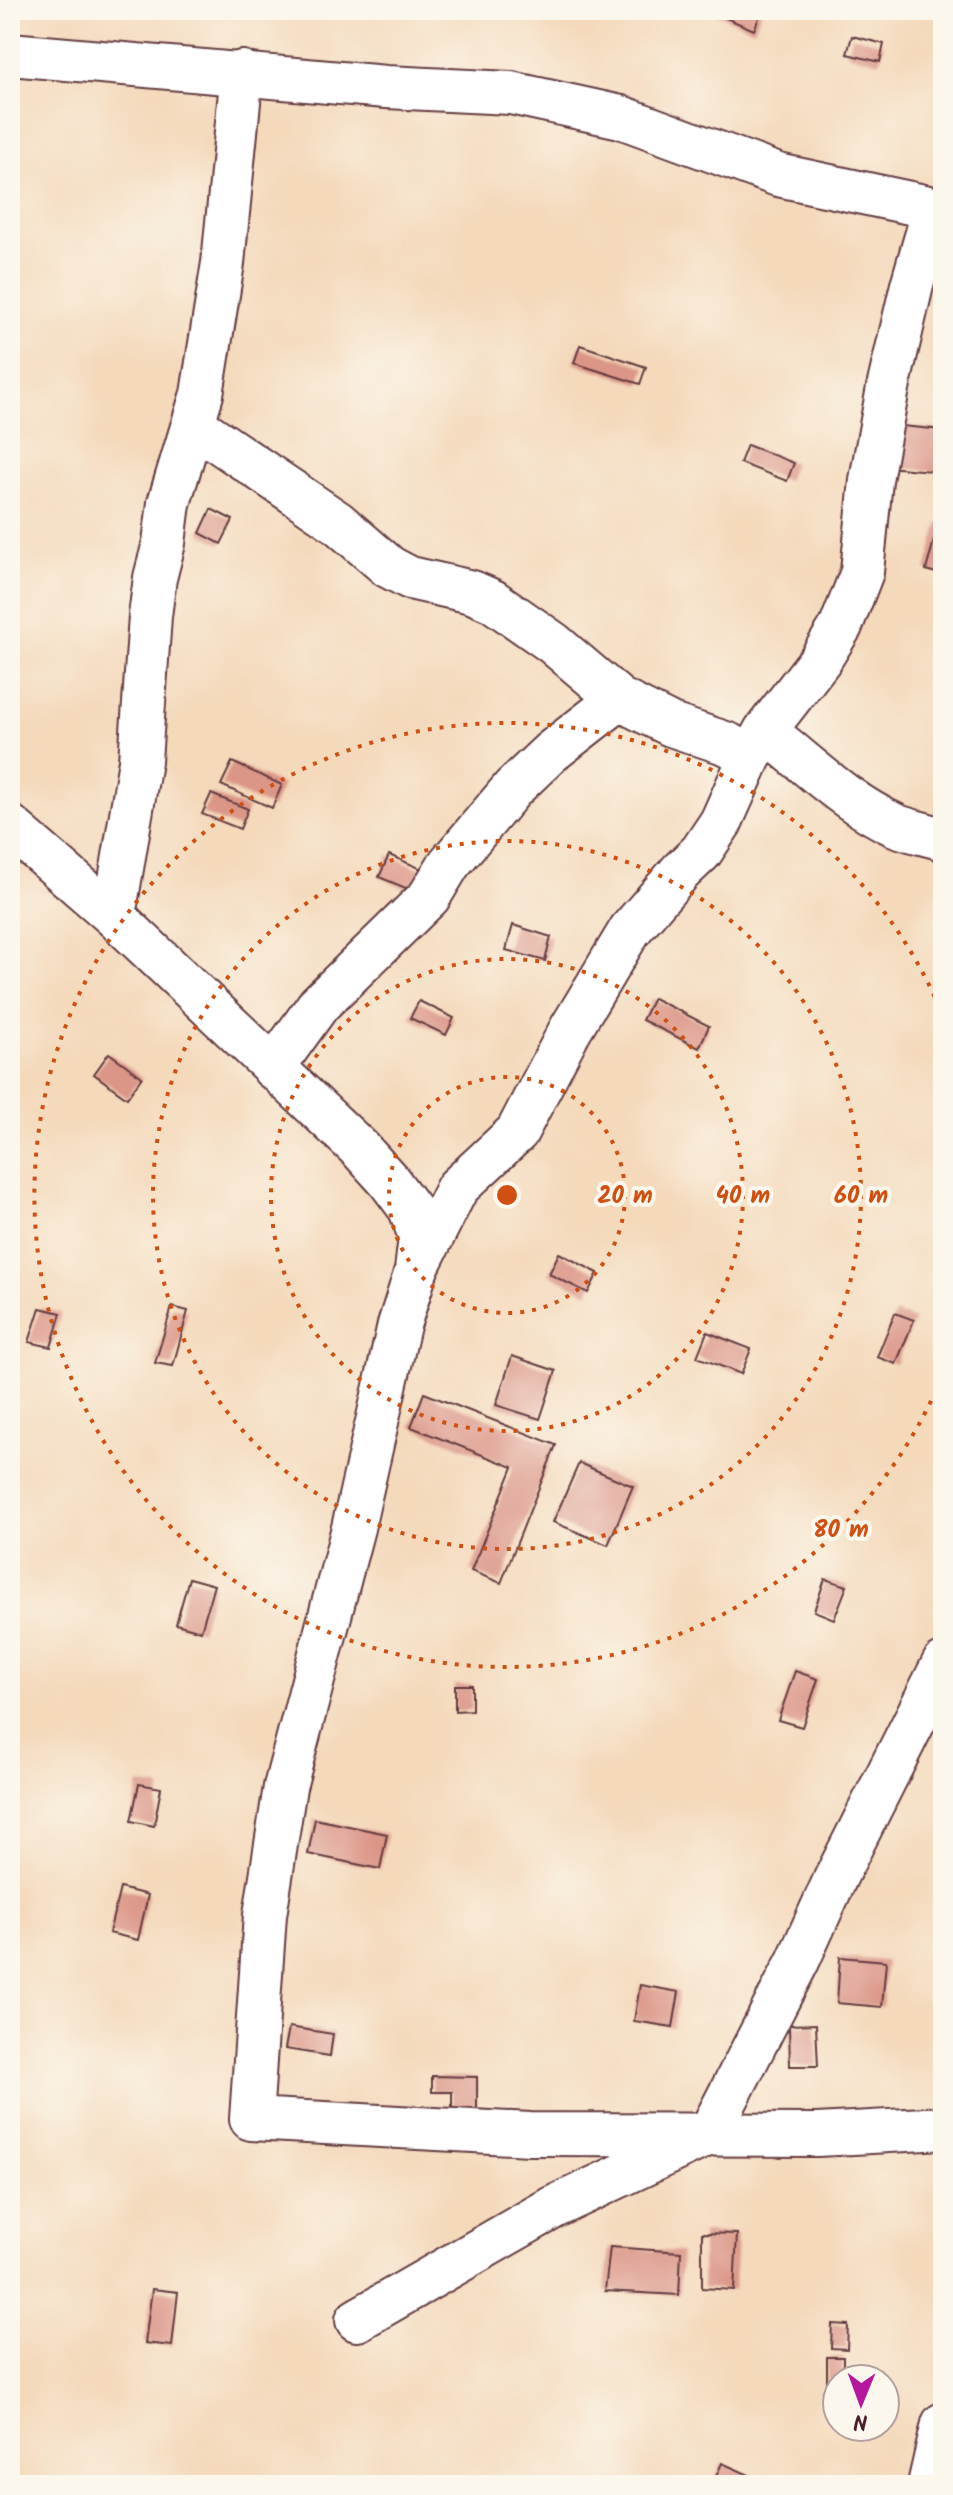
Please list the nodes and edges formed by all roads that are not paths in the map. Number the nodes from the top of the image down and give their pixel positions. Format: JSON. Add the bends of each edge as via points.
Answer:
{"nodes":[{"id":1,"x":10,"y":54,"type":"edge"},
{"id":2,"x":242,"y":72,"type":"junction"},
{"id":3,"x":938,"y":210,"type":"edge"},
{"id":4,"x":194,"y":425,"type":"junction"},
{"id":5,"x":619,"y":699,"type":"junction"},
{"id":6,"x":757,"y":744,"type":"junction"},
{"id":7,"x":10,"y":826,"type":"edge"},
{"id":8,"x":943,"y":839,"type":"edge"},
{"id":9,"x":114,"y":916,"type":"junction"},
{"id":10,"x":273,"y":1068,"type":"junction"},
{"id":11,"x":416,"y":1271,"type":"junction"},
{"id":12,"x":943,"y":1664,"type":"edge"},
{"id":13,"x":943,"y":2128,"type":"edge"},
{"id":14,"x":709,"y":2134,"type":"junction"},
{"id":15,"x":357,"y":2320,"type":"dead end"},
{"id":16,"x":943,"y":2424,"type":"edge"},
{"id":17,"x":929,"y":2485,"type":"edge"}],
"edges":[{"from":1,"to":2,"type":"street"},
{"from":2,"to":3,"type":"street","via":[[511,93],[621,117],[778,175]]},
{"from":2,"to":4,"type":"street","via":[[223,263]]},
{"from":3,"to":6,"type":"street","via":[[912,285],[888,388],[857,587],[820,660]]},
{"from":4,"to":5,"type":"street","via":[[337,522],[389,567],[493,601]]},
{"from":4,"to":9,"type":"street","via":[[169,503],[155,578],[140,761]]},
{"from":5,"to":6,"type":"street","via":[[671,725],[728,744]]},
{"from":5,"to":10,"type":"street","via":[[513,788],[449,864],[429,897],[319,1004]]},
{"from":6,"to":8,"type":"street","via":[[863,809]]},
{"from":6,"to":11,"type":"street","via":[[721,822],[701,852],[630,930],[517,1132],[457,1188]]},
{"from":7,"to":9,"type":"street"},
{"from":9,"to":10,"type":"street"},
{"from":10,"to":11,"type":"street","via":[[360,1149],[410,1209],[420,1237]]},
{"from":11,"to":14,"type":"street","via":[[285,1787],[265,1915],[251,2119],[530,2134]]},
{"from":12,"to":14,"type":"street"},
{"from":13,"to":14,"type":"street"},
{"from":14,"to":15,"type":"street","via":[[554,2207]]},
{"from":16,"to":17,"type":"street"}]}
